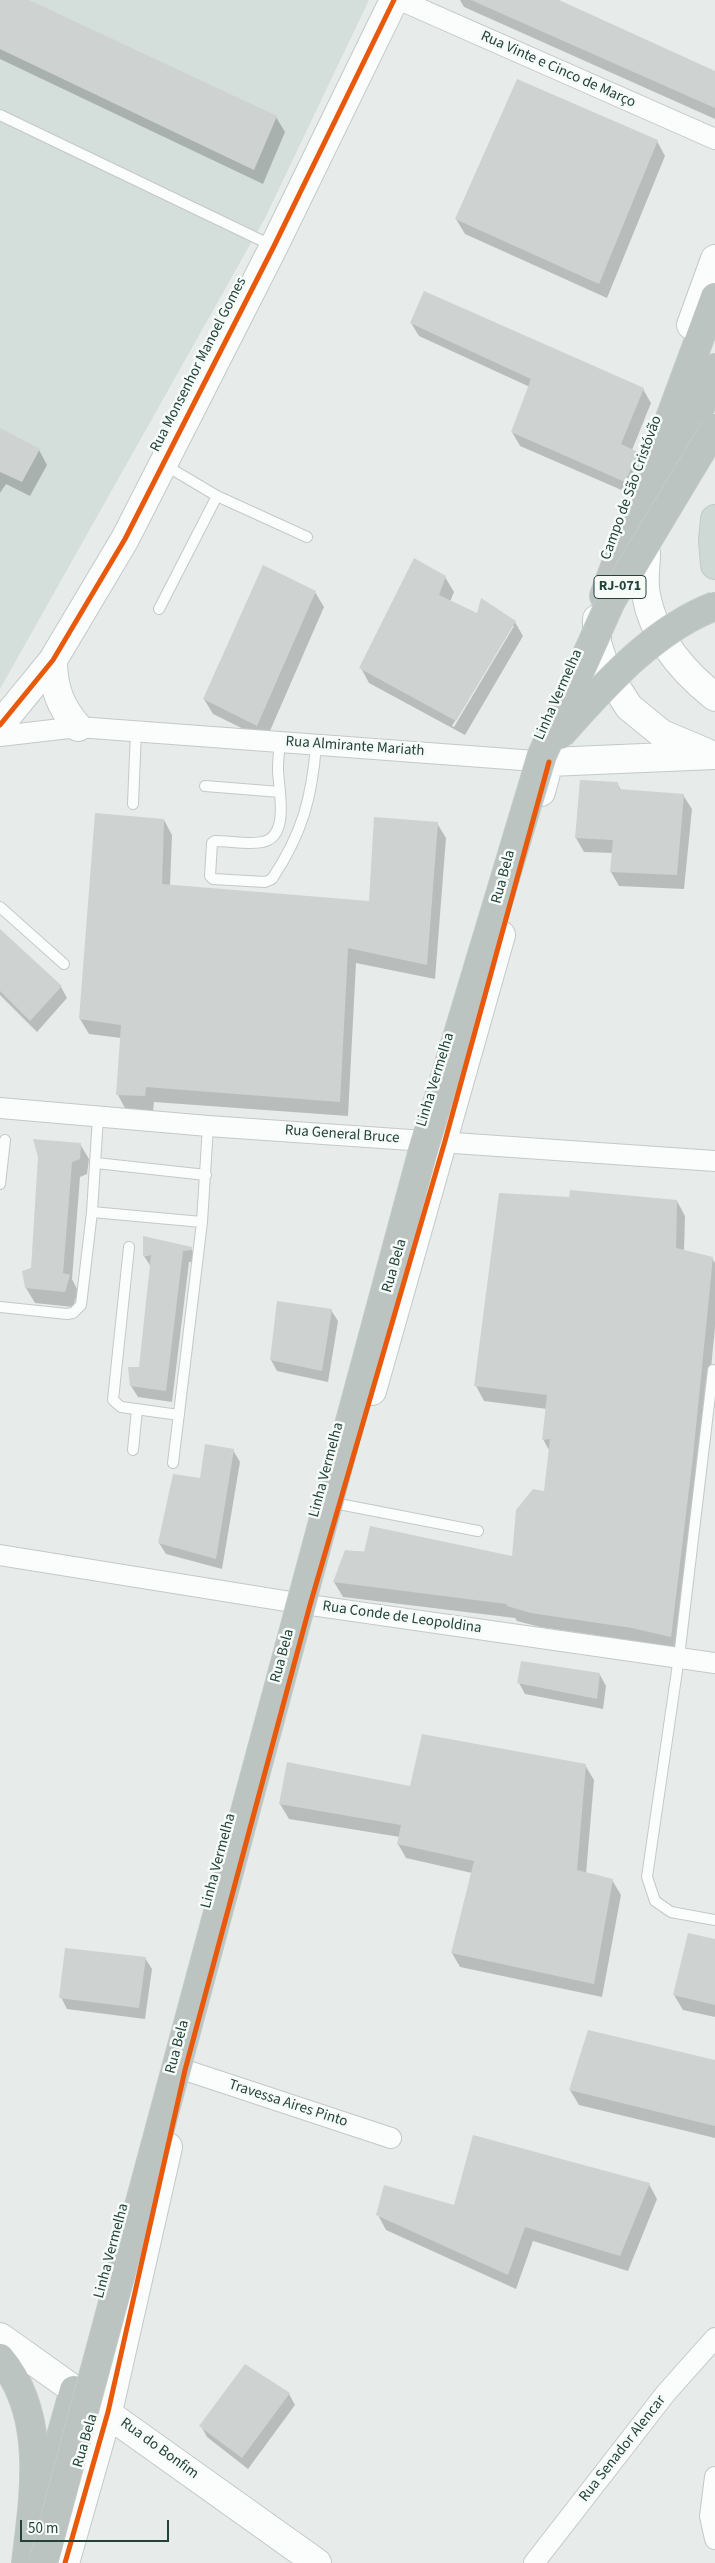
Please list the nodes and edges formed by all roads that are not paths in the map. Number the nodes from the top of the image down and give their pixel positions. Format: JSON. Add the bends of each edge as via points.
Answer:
{"nodes":[{"id":1,"x":394,"y":0,"type":"edge"},
{"id":2,"x":400,"y":0,"type":"edge"},
{"id":3,"x":0,"y":114,"type":"edge"},
{"id":4,"x":715,"y":139,"type":"edge"},
{"id":5,"x":274,"y":246,"type":"junction"},
{"id":6,"x":715,"y":260,"type":"edge"},
{"id":7,"x":715,"y":297,"type":"edge"},
{"id":8,"x":715,"y":368,"type":"edge"},
{"id":9,"x":715,"y":413,"type":"edge"},
{"id":10,"x":715,"y":428,"type":"edge"},
{"id":11,"x":163,"y":464,"type":"junction"},
{"id":12,"x":217,"y":496,"type":"junction"},
{"id":13,"x":715,"y":519,"type":"edge"},
{"id":14,"x":307,"y":537,"type":"dead end"},
{"id":15,"x":646,"y":553,"type":"joint"},
{"id":16,"x":715,"y":565,"type":"edge"},
{"id":17,"x":604,"y":596,"type":"junction"},
{"id":18,"x":715,"y":606,"type":"edge"},
{"id":19,"x":159,"y":609,"type":"dead end"},
{"id":20,"x":53,"y":660,"type":"junction"},
{"id":21,"x":715,"y":697,"type":"edge"},
{"id":22,"x":0,"y":725,"type":"edge"},
{"id":23,"x":78,"y":727,"type":"junction"},
{"id":24,"x":136,"y":731,"type":"junction"},
{"id":25,"x":0,"y":736,"type":"edge"},
{"id":26,"x":280,"y":742,"type":"junction"},
{"id":27,"x":316,"y":744,"type":"junction"},
{"id":28,"x":713,"y":755,"type":"edge"},
{"id":29,"x":546,"y":758,"type":"junction"},
{"id":30,"x":206,"y":786,"type":"dead end"},
{"id":31,"x":280,"y":792,"type":"junction"},
{"id":32,"x":132,"y":804,"type":"dead end"},
{"id":33,"x":0,"y":907,"type":"edge"},
{"id":34,"x":64,"y":964,"type":"dead end"},
{"id":35,"x":0,"y":1108,"type":"edge"},
{"id":36,"x":98,"y":1117,"type":"junction"},
{"id":37,"x":208,"y":1126,"type":"junction"},
{"id":38,"x":5,"y":1140,"type":"dead end"},
{"id":39,"x":444,"y":1141,"type":"junction"},
{"id":40,"x":715,"y":1161,"type":"edge"},
{"id":41,"x":96,"y":1163,"type":"junction"},
{"id":42,"x":206,"y":1175,"type":"junction"},
{"id":43,"x":0,"y":1184,"type":"edge"},
{"id":44,"x":92,"y":1212,"type":"junction"},
{"id":45,"x":202,"y":1222,"type":"junction"},
{"id":46,"x":129,"y":1247,"type":"dead end"},
{"id":47,"x":0,"y":1306,"type":"edge"},
{"id":48,"x":713,"y":1370,"type":"dead end"},
{"id":49,"x":137,"y":1409,"type":"junction"},
{"id":50,"x":179,"y":1415,"type":"junction"},
{"id":51,"x":132,"y":1450,"type":"dead end"},
{"id":52,"x":173,"y":1463,"type":"dead end"},
{"id":53,"x":339,"y":1504,"type":"junction"},
{"id":54,"x":478,"y":1531,"type":"dead end"},
{"id":55,"x":0,"y":1556,"type":"edge"},
{"id":56,"x":310,"y":1605,"type":"junction"},
{"id":57,"x":679,"y":1657,"type":"junction"},
{"id":58,"x":715,"y":1663,"type":"edge"},
{"id":59,"x":715,"y":1920,"type":"edge"},
{"id":60,"x":185,"y":2070,"type":"junction"},
{"id":61,"x":391,"y":2138,"type":"dead end"},
{"id":62,"x":0,"y":2337,"type":"edge"},
{"id":63,"x":715,"y":2338,"type":"edge"},
{"id":64,"x":0,"y":2358,"type":"edge"},
{"id":65,"x":108,"y":2412,"type":"junction"},
{"id":66,"x":715,"y":2477,"type":"edge"},
{"id":67,"x":715,"y":2539,"type":"edge"},
{"id":68,"x":26,"y":2563,"type":"edge"},
{"id":69,"x":43,"y":2563,"type":"edge"},
{"id":70,"x":65,"y":2563,"type":"edge"},
{"id":71,"x":317,"y":2563,"type":"edge"},
{"id":72,"x":534,"y":2563,"type":"edge"}],
"edges":[{"from":1,"to":5,"type":"street","name":"Rua Monsenhor Manoel Gomes"},
{"from":2,"to":4,"type":"street","name":"Rua Vinte e Cinco de Março"},
{"from":3,"to":5,"type":"lane"},
{"from":5,"to":11,"type":"street","name":"Rua Monsenhor Manoel Gomes"},
{"from":6,"to":28,"type":"street","name":"Campo de São Cristóvão","via":[[604,568],[597,598],[597,643],[607,672],[629,707],[662,734]]},
{"from":7,"to":17,"type":"highway"},
{"from":8,"to":15,"type":"highway"},
{"from":9,"to":17,"type":"highway","name":"Linha Vermelha","number":"RJ-071"},
{"from":10,"to":29,"type":"highway","name":"Linha Vermelha","number":"RJ-071","bridge":true,"via":[[611,601]]},
{"from":11,"to":12,"type":"lane"},
{"from":11,"to":20,"type":"street","name":"Rua Monsenhor Manoel Gomes","via":[[125,539]]},
{"from":12,"to":14,"type":"lane"},
{"from":12,"to":19,"type":"lane"},
{"from":13,"to":16,"type":"main road"},
{"from":15,"to":21,"type":"street","via":[[645,594],[655,627],[676,660]]},
{"from":17,"to":68,"type":"highway","name":"Linha Vermelha","number":"RJ-071","via":[[533,752],[416,1146]]},
{"from":18,"to":29,"type":"highway","bridge":true,"via":[[676,627],[641,652],[594,696]]},
{"from":20,"to":22,"type":"street","name":"Rua Monsenhor Manoel Gomes"},
{"from":20,"to":23,"type":"street","via":[[59,698]]},
{"from":23,"to":24,"type":"street","name":"Rua Almirante Mariath"},
{"from":23,"to":25,"type":"street","name":"Rua Almirante Mariath"},
{"from":24,"to":26,"type":"street","name":"Rua Almirante Mariath"},
{"from":24,"to":32,"type":"lane"},
{"from":26,"to":27,"type":"street","name":"Rua Almirante Mariath"},
{"from":26,"to":31,"type":"lane"},
{"from":27,"to":29,"type":"street","name":"Rua Almirante Mariath"},
{"from":27,"to":31,"type":"lane","via":[[309,801],[302,823],[272,879],[265,882],[212,879],[212,843],[263,842],[269,839],[280,820]]},
{"from":28,"to":29,"type":"street","name":"Rua Almirante Mariath"},
{"from":29,"to":39,"type":"street","name":"Rua Bela"},
{"from":29,"to":69,"type":"highway","name":"Linha Vermelha","number":"RJ-071","bridge":true,"via":[[422,1154]]},
{"from":30,"to":31,"type":"lane"},
{"from":33,"to":34,"type":"lane"},
{"from":35,"to":36,"type":"street","name":"Rua General Bruce"},
{"from":36,"to":37,"type":"street","name":"Rua General Bruce"},
{"from":36,"to":41,"type":"lane"},
{"from":37,"to":39,"type":"street","name":"Rua General Bruce"},
{"from":37,"to":42,"type":"lane"},
{"from":38,"to":43,"type":"lane"},
{"from":39,"to":40,"type":"street","name":"Rua General Bruce"},
{"from":39,"to":53,"type":"street","name":"Rua Bela"},
{"from":41,"to":42,"type":"lane"},
{"from":41,"to":44,"type":"lane"},
{"from":42,"to":45,"type":"lane"},
{"from":44,"to":45,"type":"lane"},
{"from":44,"to":47,"type":"lane","via":[[83,1297],[77,1310],[67,1314]]},
{"from":45,"to":50,"type":"lane"},
{"from":46,"to":49,"type":"lane","via":[[112,1400],[121,1407]]},
{"from":48,"to":57,"type":"lane"},
{"from":49,"to":50,"type":"lane"},
{"from":49,"to":51,"type":"lane"},
{"from":50,"to":52,"type":"lane"},
{"from":53,"to":54,"type":"lane"},
{"from":53,"to":56,"type":"street","name":"Rua Bela"},
{"from":55,"to":56,"type":"street","name":"Rua Conde de Leopoldina"},
{"from":56,"to":57,"type":"street","name":"Rua Conde de Leopoldina"},
{"from":56,"to":60,"type":"street","name":"Rua Bela"},
{"from":57,"to":58,"type":"street","name":"Rua Conde de Leopoldina"},
{"from":57,"to":59,"type":"lane","via":[[647,1877],[655,1901],[671,1912]]},
{"from":60,"to":61,"type":"street","name":"Travessa Aires Pinto"},
{"from":60,"to":65,"type":"street","name":"Rua Bela"},
{"from":62,"to":65,"type":"street","name":"Rua do Bonfim"},
{"from":63,"to":72,"type":"street","name":"Rua Senador Alencar","via":[[666,2393]]},
{"from":64,"to":68,"type":"highway","via":[[18,2387],[33,2437],[33,2504]]},
{"from":65,"to":70,"type":"street","name":"Rua Bela"},
{"from":65,"to":71,"type":"street","name":"Rua do Bonfim"},
{"from":66,"to":67,"type":"street","via":[[710,2516]]}]}
